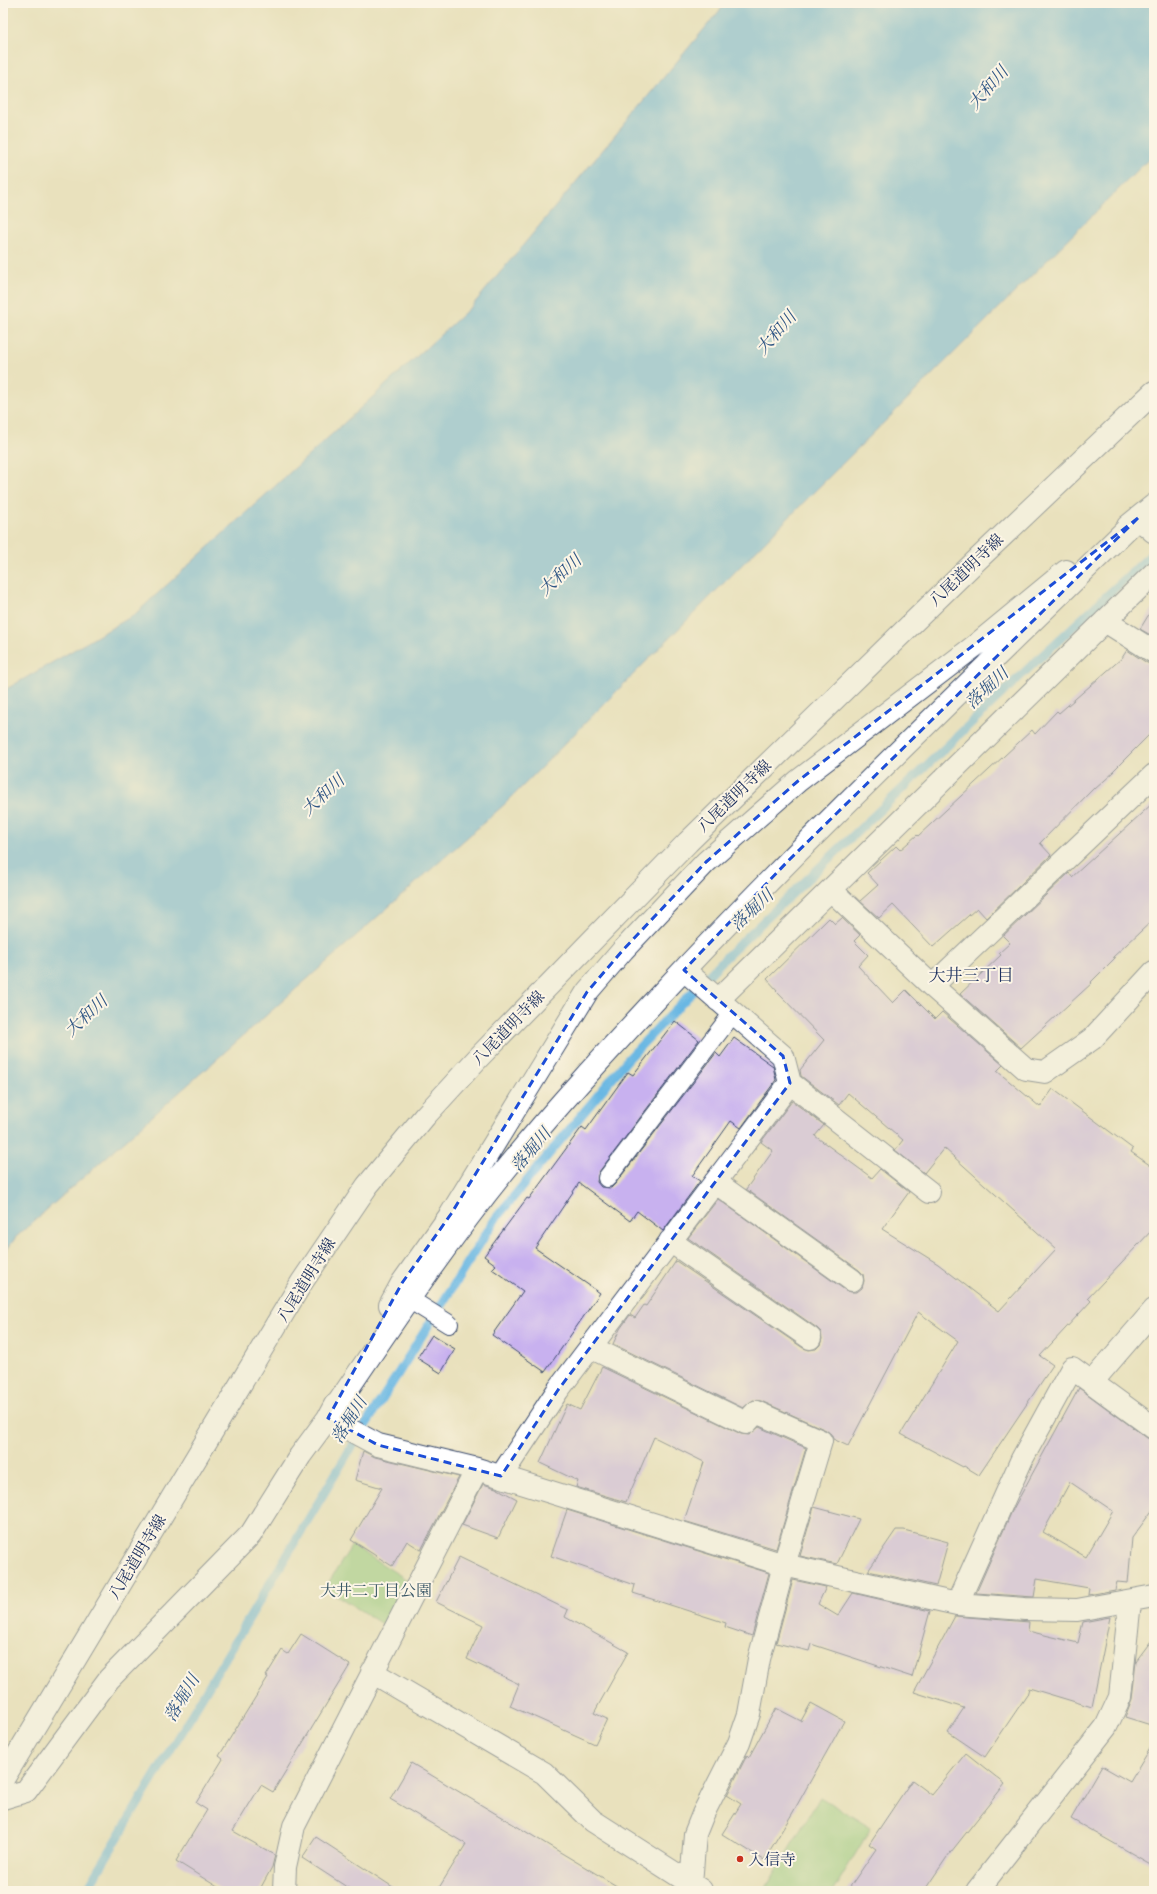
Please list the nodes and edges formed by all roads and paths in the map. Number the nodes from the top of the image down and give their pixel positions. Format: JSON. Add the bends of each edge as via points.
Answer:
{"nodes":[{"id":1,"x":1154,"y":392,"type":"edge"},
{"id":2,"x":1149,"y":521,"type":"edge"},
{"id":3,"x":1154,"y":573,"type":"edge"},
{"id":4,"x":1105,"y":621,"type":"junction"},
{"id":5,"x":1154,"y":652,"type":"edge"},
{"id":6,"x":1154,"y":775,"type":"edge"},
{"id":7,"x":688,"y":842,"type":"junction"},
{"id":8,"x":706,"y":862,"type":"junction"},
{"id":9,"x":830,"y":890,"type":"junction"},
{"id":10,"x":1154,"y":972,"type":"edge"},
{"id":11,"x":687,"y":974,"type":"junction"},
{"id":12,"x":932,"y":986,"type":"junction"},
{"id":13,"x":721,"y":1002,"type":"junction"},
{"id":14,"x":790,"y":1083,"type":"junction"},
{"id":15,"x":607,"y":1178,"type":"dead end"},
{"id":16,"x":715,"y":1182,"type":"junction"},
{"id":17,"x":929,"y":1192,"type":"dead end"},
{"id":18,"x":670,"y":1241,"type":"junction"},
{"id":19,"x":852,"y":1280,"type":"dead end"},
{"id":20,"x":414,"y":1302,"type":"junction"},
{"id":21,"x":1154,"y":1310,"type":"edge"},
{"id":22,"x":449,"y":1324,"type":"dead end"},
{"id":23,"x":810,"y":1338,"type":"dead end"},
{"id":24,"x":590,"y":1347,"type":"junction"},
{"id":25,"x":1092,"y":1382,"type":"junction"},
{"id":26,"x":337,"y":1423,"type":"junction"},
{"id":27,"x":1154,"y":1428,"type":"edge"},
{"id":28,"x":477,"y":1469,"type":"junction"},
{"id":29,"x":501,"y":1476,"type":"junction"},
{"id":30,"x":784,"y":1565,"type":"junction"},
{"id":31,"x":1154,"y":1596,"type":"edge"},
{"id":32,"x":1130,"y":1601,"type":"junction"},
{"id":33,"x":957,"y":1604,"type":"junction"},
{"id":34,"x":372,"y":1672,"type":"junction"},
{"id":35,"x":3,"y":1778,"type":"edge"},
{"id":36,"x":3,"y":1798,"type":"edge"},
{"id":37,"x":696,"y":1888,"type":"edge"},
{"id":38,"x":284,"y":1891,"type":"edge"},
{"id":39,"x":977,"y":1891,"type":"edge"}],
"edges":[{"from":1,"to":7,"type":"street","name":"八尾道明寺線","via":[[977,560]]},
{"from":2,"to":8,"type":"street","via":[[1059,576],[976,646],[798,781]]},
{"from":2,"to":11,"type":"street","via":[[788,861]]},
{"from":3,"to":4,"type":"street"},
{"from":4,"to":5,"type":"street"},
{"from":4,"to":9,"type":"street"},
{"from":6,"to":12,"type":"street"},
{"from":7,"to":8,"type":"street"},
{"from":7,"to":35,"type":"street","name":"八尾道明寺線","via":[[478,1058],[425,1116],[367,1186],[302,1282]]},
{"from":8,"to":26,"type":"street","via":[[587,992],[451,1214],[402,1283]]},
{"from":9,"to":12,"type":"street"},
{"from":9,"to":13,"type":"street"},
{"from":10,"to":12,"type":"street","via":[[1092,1039],[1045,1072],[1026,1069]]},
{"from":11,"to":13,"type":"street"},
{"from":11,"to":20,"type":"street","via":[[569,1094],[509,1165]]},
{"from":13,"to":14,"type":"street","via":[[783,1056]]},
{"from":13,"to":15,"type":"lane"},
{"from":14,"to":16,"type":"street"},
{"from":14,"to":17,"type":"street"},
{"from":16,"to":18,"type":"street"},
{"from":16,"to":19,"type":"street"},
{"from":18,"to":23,"type":"street"},
{"from":18,"to":24,"type":"street"},
{"from":20,"to":22,"type":"lane"},
{"from":20,"to":26,"type":"street"},
{"from":21,"to":25,"type":"street"},
{"from":24,"to":29,"type":"street"},
{"from":24,"to":30,"type":"street","via":[[746,1423],[756,1412],[821,1441]]},
{"from":25,"to":27,"type":"street"},
{"from":25,"to":33,"type":"street","via":[[1072,1368],[1022,1459]]},
{"from":26,"to":28,"type":"street","via":[[378,1445]]},
{"from":26,"to":36,"type":"street","via":[[300,1456],[251,1534],[109,1679],[26,1791]]},
{"from":28,"to":29,"type":"street"},
{"from":28,"to":34,"type":"street"},
{"from":29,"to":30,"type":"street"},
{"from":30,"to":33,"type":"street"},
{"from":30,"to":37,"type":"street","via":[[759,1659],[749,1714],[739,1743],[695,1834]]},
{"from":31,"to":32,"type":"street"},
{"from":32,"to":33,"type":"street","via":[[1077,1610]]},
{"from":32,"to":39,"type":"street","via":[[1120,1697],[1106,1727]]},
{"from":34,"to":37,"type":"street","via":[[544,1773],[593,1820]]},
{"from":34,"to":38,"type":"street","via":[[294,1826],[285,1867]]}]}
